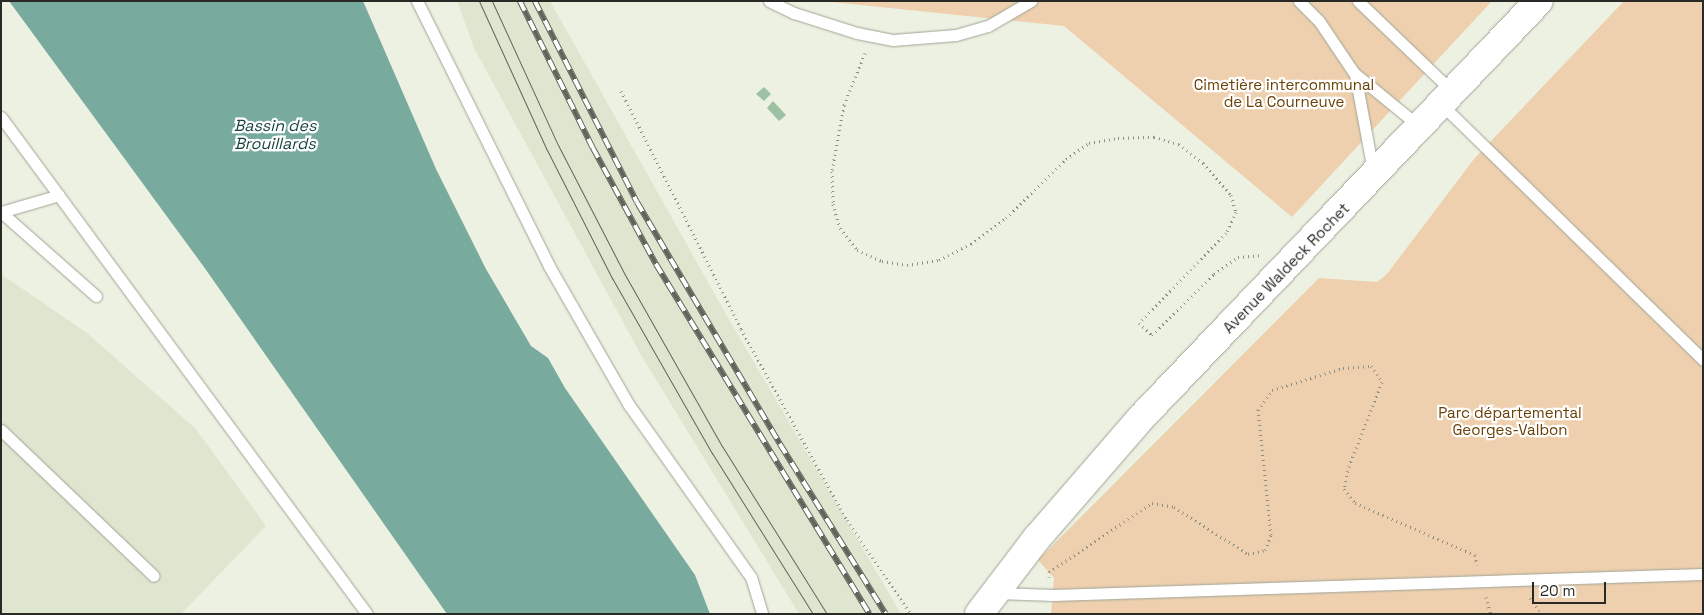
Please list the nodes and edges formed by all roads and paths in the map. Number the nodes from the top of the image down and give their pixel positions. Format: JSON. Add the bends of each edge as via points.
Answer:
{"nodes":[{"id":1,"x":417,"y":1,"type":"edge"},
{"id":2,"x":769,"y":1,"type":"edge"},
{"id":3,"x":1031,"y":1,"type":"edge"},
{"id":4,"x":1299,"y":1,"type":"edge"},
{"id":5,"x":1358,"y":1,"type":"edge"},
{"id":6,"x":1539,"y":1,"type":"edge"},
{"id":7,"x":872,"y":36,"type":"junction"},
{"id":8,"x":1354,"y":73,"type":"junction"},
{"id":9,"x":621,"y":91,"type":"dead end"},
{"id":10,"x":1447,"y":98,"type":"junction"},
{"id":11,"x":1,"y":117,"type":"edge"},
{"id":12,"x":1420,"y":127,"type":"junction"},
{"id":13,"x":6,"y":133,"type":"edge"},
{"id":14,"x":1373,"y":177,"type":"junction"},
{"id":15,"x":59,"y":195,"type":"junction"},
{"id":16,"x":1,"y":212,"type":"edge"},
{"id":17,"x":1281,"y":273,"type":"junction"},
{"id":18,"x":96,"y":296,"type":"dead end"},
{"id":19,"x":1703,"y":360,"type":"edge"},
{"id":20,"x":1,"y":430,"type":"edge"},
{"id":21,"x":1037,"y":538,"type":"junction"},
{"id":22,"x":1703,"y":574,"type":"edge"},
{"id":23,"x":154,"y":576,"type":"dead end"},
{"id":24,"x":1481,"y":579,"type":"junction"},
{"id":25,"x":1048,"y":595,"type":"junction"},
{"id":26,"x":987,"y":603,"type":"edge"},
{"id":27,"x":367,"y":614,"type":"edge"},
{"id":28,"x":762,"y":614,"type":"edge"},
{"id":29,"x":911,"y":614,"type":"edge"},
{"id":30,"x":958,"y":614,"type":"edge"},
{"id":31,"x":1491,"y":614,"type":"edge"}],
"edges":[{"from":1,"to":28,"type":"lane","via":[[549,266],[629,405],[751,577]]},
{"from":2,"to":7,"type":"lane","via":[[794,13]]},
{"from":3,"to":7,"type":"lane","via":[[988,26],[956,35],[918,40]]},
{"from":4,"to":8,"type":"lane","via":[[1324,28]]},
{"from":5,"to":10,"type":"lane"},
{"from":6,"to":10,"type":"main road","name":"Avenue Waldeck Rochet"},
{"from":7,"to":17,"type":"path","via":[[844,105],[832,171],[833,204],[840,228],[857,250],[882,261],[907,265],[939,260],[971,244],[1006,218],[1066,159],[1089,144],[1118,138],[1154,137],[1179,144],[1203,163],[1232,195],[1236,212],[1226,233],[1139,323],[1152,335],[1214,274],[1238,257],[1261,255]]},
{"from":8,"to":12,"type":"lane"},
{"from":8,"to":14,"type":"lane","via":[[1367,128]]},
{"from":9,"to":29,"type":"path","via":[[760,364],[847,520]]},
{"from":10,"to":12,"type":"main road","name":"Avenue Waldeck Rochet"},
{"from":10,"to":19,"type":"lane"},
{"from":11,"to":13,"type":"lane"},
{"from":12,"to":14,"type":"main road","name":"Avenue Waldeck Rochet"},
{"from":13,"to":15,"type":"lane"},
{"from":14,"to":17,"type":"main road","name":"Avenue Waldeck Rochet"},
{"from":15,"to":16,"type":"lane"},
{"from":15,"to":27,"type":"lane"},
{"from":16,"to":18,"type":"lane"},
{"from":17,"to":21,"type":"main road","name":"Avenue Waldeck Rochet","via":[[1141,418]]},
{"from":20,"to":23,"type":"lane"},
{"from":21,"to":26,"type":"main road","name":"Avenue Waldeck Rochet"},
{"from":21,"to":30,"type":"main road","name":"Avenue Waldeck Rochet"},
{"from":22,"to":24,"type":"lane"},
{"from":24,"to":25,"type":"lane"},
{"from":24,"to":25,"type":"path","via":[[1475,555],[1355,503],[1344,489],[1382,382],[1371,366],[1343,368],[1272,390],[1258,410],[1271,535],[1265,550],[1248,554],[1174,507],[1152,503],[1049,572]]},
{"from":24,"to":31,"type":"path"},
{"from":25,"to":26,"type":"lane"}]}
